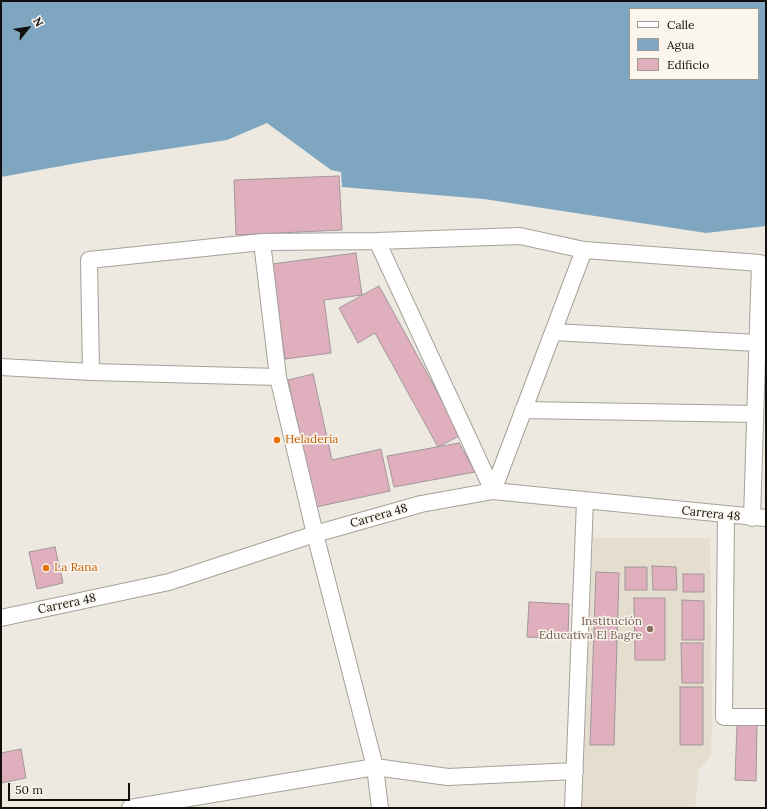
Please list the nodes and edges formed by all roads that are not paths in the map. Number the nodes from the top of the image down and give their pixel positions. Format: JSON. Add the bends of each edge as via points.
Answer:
{"nodes":[{"id":1,"x":378,"y":241,"type":"junction"},
{"id":2,"x":262,"y":242,"type":"junction"},
{"id":3,"x":584,"y":250,"type":"junction"},
{"id":4,"x":553,"y":332,"type":"junction"},
{"id":5,"x":757,"y":343,"type":"junction"},
{"id":6,"x":1,"y":367,"type":"edge"},
{"id":7,"x":91,"y":372,"type":"junction"},
{"id":8,"x":278,"y":377,"type":"junction"},
{"id":9,"x":523,"y":410,"type":"junction"},
{"id":10,"x":755,"y":414,"type":"junction"},
{"id":11,"x":493,"y":491,"type":"junction"},
{"id":12,"x":585,"y":500,"type":"junction"},
{"id":13,"x":726,"y":515,"type":"junction"},
{"id":14,"x":759,"y":518,"type":"edge"},
{"id":15,"x":315,"y":534,"type":"junction"},
{"id":16,"x":1,"y":618,"type":"edge"},
{"id":17,"x":766,"y":717,"type":"edge"},
{"id":18,"x":375,"y":767,"type":"junction"},
{"id":19,"x":575,"y":771,"type":"junction"},
{"id":20,"x":130,"y":808,"type":"edge"},
{"id":21,"x":380,"y":808,"type":"edge"},
{"id":22,"x":573,"y":808,"type":"edge"}],
"edges":[{"from":1,"to":2,"type":"street"},
{"from":1,"to":3,"type":"street","via":[[520,236]]},
{"from":1,"to":11,"type":"street"},
{"from":2,"to":7,"type":"street","via":[[90,260]]},
{"from":2,"to":8,"type":"street"},
{"from":3,"to":4,"type":"street"},
{"from":3,"to":5,"type":"street","via":[[760,263]]},
{"from":4,"to":5,"type":"street"},
{"from":4,"to":9,"type":"street"},
{"from":5,"to":10,"type":"street"},
{"from":6,"to":7,"type":"street"},
{"from":7,"to":8,"type":"street"},
{"from":8,"to":15,"type":"street"},
{"from":9,"to":10,"type":"street"},
{"from":9,"to":11,"type":"street"},
{"from":10,"to":14,"type":"street"},
{"from":11,"to":12,"type":"street","name":"Carrera 48"},
{"from":11,"to":15,"type":"street","name":"Carrera 48","via":[[421,504]]},
{"from":12,"to":13,"type":"street","name":"Carrera 48"},
{"from":12,"to":19,"type":"street"},
{"from":13,"to":14,"type":"street","name":"Carrera 48"},
{"from":13,"to":17,"type":"street","via":[[724,717]]},
{"from":15,"to":16,"type":"street","name":"Carrera 48","via":[[169,582]]},
{"from":15,"to":18,"type":"street"},
{"from":18,"to":19,"type":"street","via":[[448,777]]},
{"from":18,"to":20,"type":"street"},
{"from":18,"to":21,"type":"street"},
{"from":19,"to":22,"type":"street"}]}
